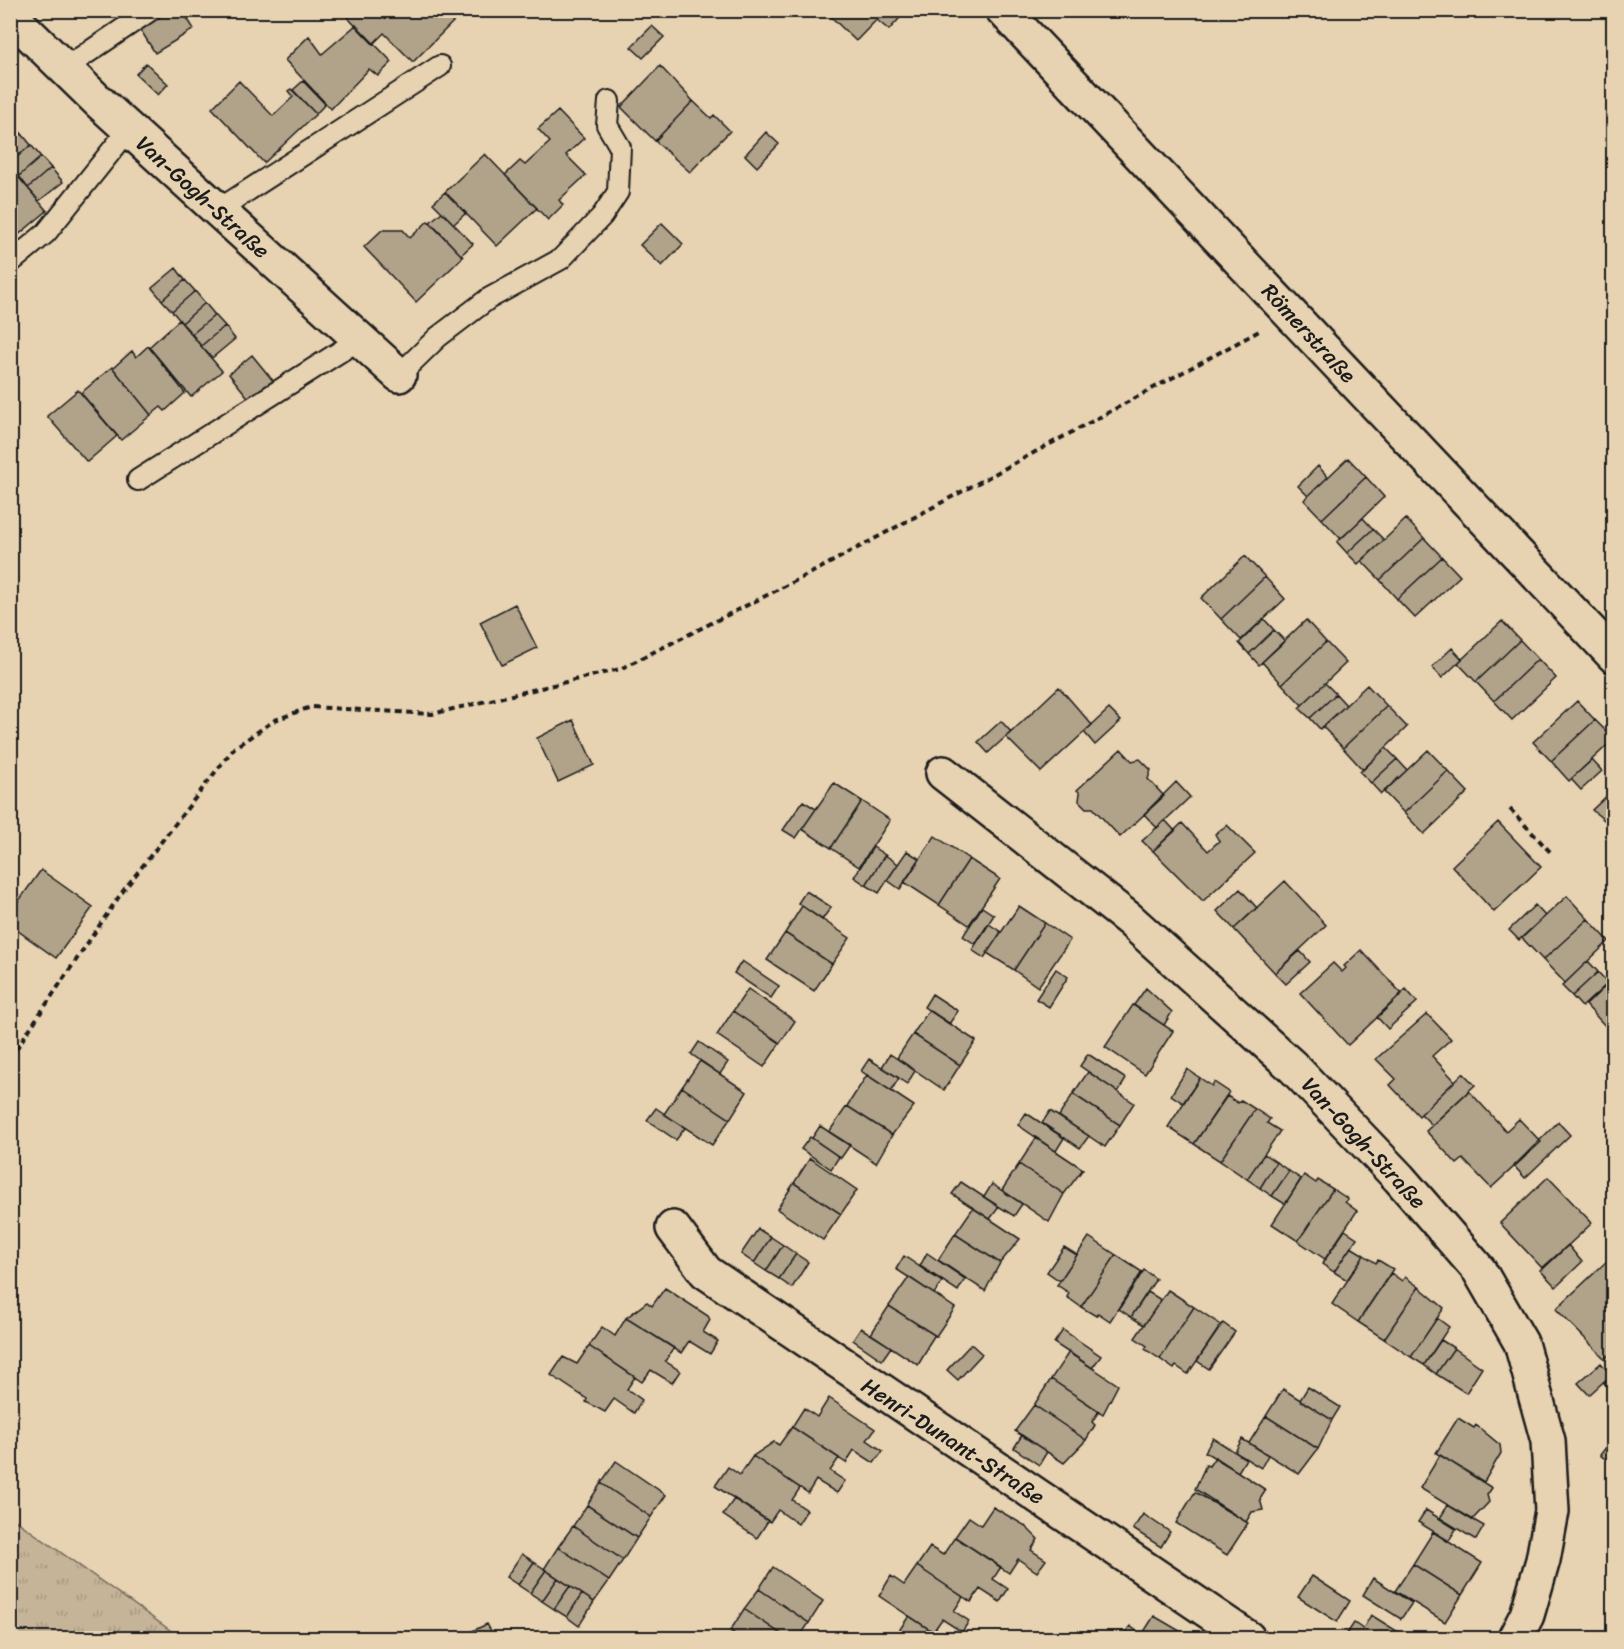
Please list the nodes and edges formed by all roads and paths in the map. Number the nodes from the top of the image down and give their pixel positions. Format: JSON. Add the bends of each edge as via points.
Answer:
{"nodes":[{"id":1,"x":151,"y":10,"type":"edge"},
{"id":2,"x":1003,"y":10,"type":"edge"},
{"id":3,"x":10,"y":15,"type":"edge"},
{"id":4,"x":440,"y":66,"type":"dead end"},
{"id":5,"x":65,"y":68,"type":"junction"},
{"id":6,"x":609,"y":101,"type":"dead end"},
{"id":7,"x":129,"y":129,"type":"junction"},
{"id":8,"x":218,"y":210,"type":"junction"},
{"id":9,"x":10,"y":263,"type":"edge"},
{"id":10,"x":1291,"y":314,"type":"junction"},
{"id":11,"x":360,"y":339,"type":"junction"},
{"id":12,"x":399,"y":375,"type":"joint"},
{"id":13,"x":138,"y":480,"type":"dead end"},
{"id":14,"x":1614,"y":656,"type":"edge"},
{"id":15,"x":943,"y":773,"type":"dead end"},
{"id":16,"x":1510,"y":809,"type":"dead end"},
{"id":17,"x":1553,"y":855,"type":"dead end"},
{"id":18,"x":10,"y":1058,"type":"edge"},
{"id":19,"x":674,"y":1227,"type":"dead end"},
{"id":20,"x":1248,"y":1638,"type":"edge"},
{"id":21,"x":1515,"y":1638,"type":"edge"}],
"edges":[{"from":1,"to":5,"type":"lane"},
{"from":2,"to":10,"type":"street","name":"Römerstraße"},
{"from":3,"to":5,"type":"street","name":"Van-Gogh-Straße"},
{"from":4,"to":8,"type":"lane"},
{"from":5,"to":7,"type":"street","name":"Van-Gogh-Straße"},
{"from":6,"to":12,"type":"lane","via":[[607,125],[620,147],[618,192],[602,216],[561,259],[488,299]]},
{"from":7,"to":8,"type":"street","name":"Van-Gogh-Straße"},
{"from":7,"to":9,"type":"lane","via":[[46,232]]},
{"from":8,"to":11,"type":"street","name":"Van-Gogh-Straße"},
{"from":10,"to":14,"type":"street","name":"Römerstraße"},
{"from":10,"to":18,"type":"path","via":[[813,572],[620,669],[432,714],[311,707],[275,720],[234,748],[120,895]]},
{"from":11,"to":12,"type":"street","name":"Van-Gogh-Straße"},
{"from":11,"to":13,"type":"lane"},
{"from":15,"to":21,"type":"street","name":"Van-Gogh-Straße","via":[[1129,919],[1293,1067],[1399,1178],[1479,1270],[1521,1343],[1548,1441],[1552,1511],[1527,1615]]},
{"from":16,"to":17,"type":"path"},
{"from":19,"to":20,"type":"street","name":"Henri-Dunant-Straße","via":[[715,1279]]}]}
